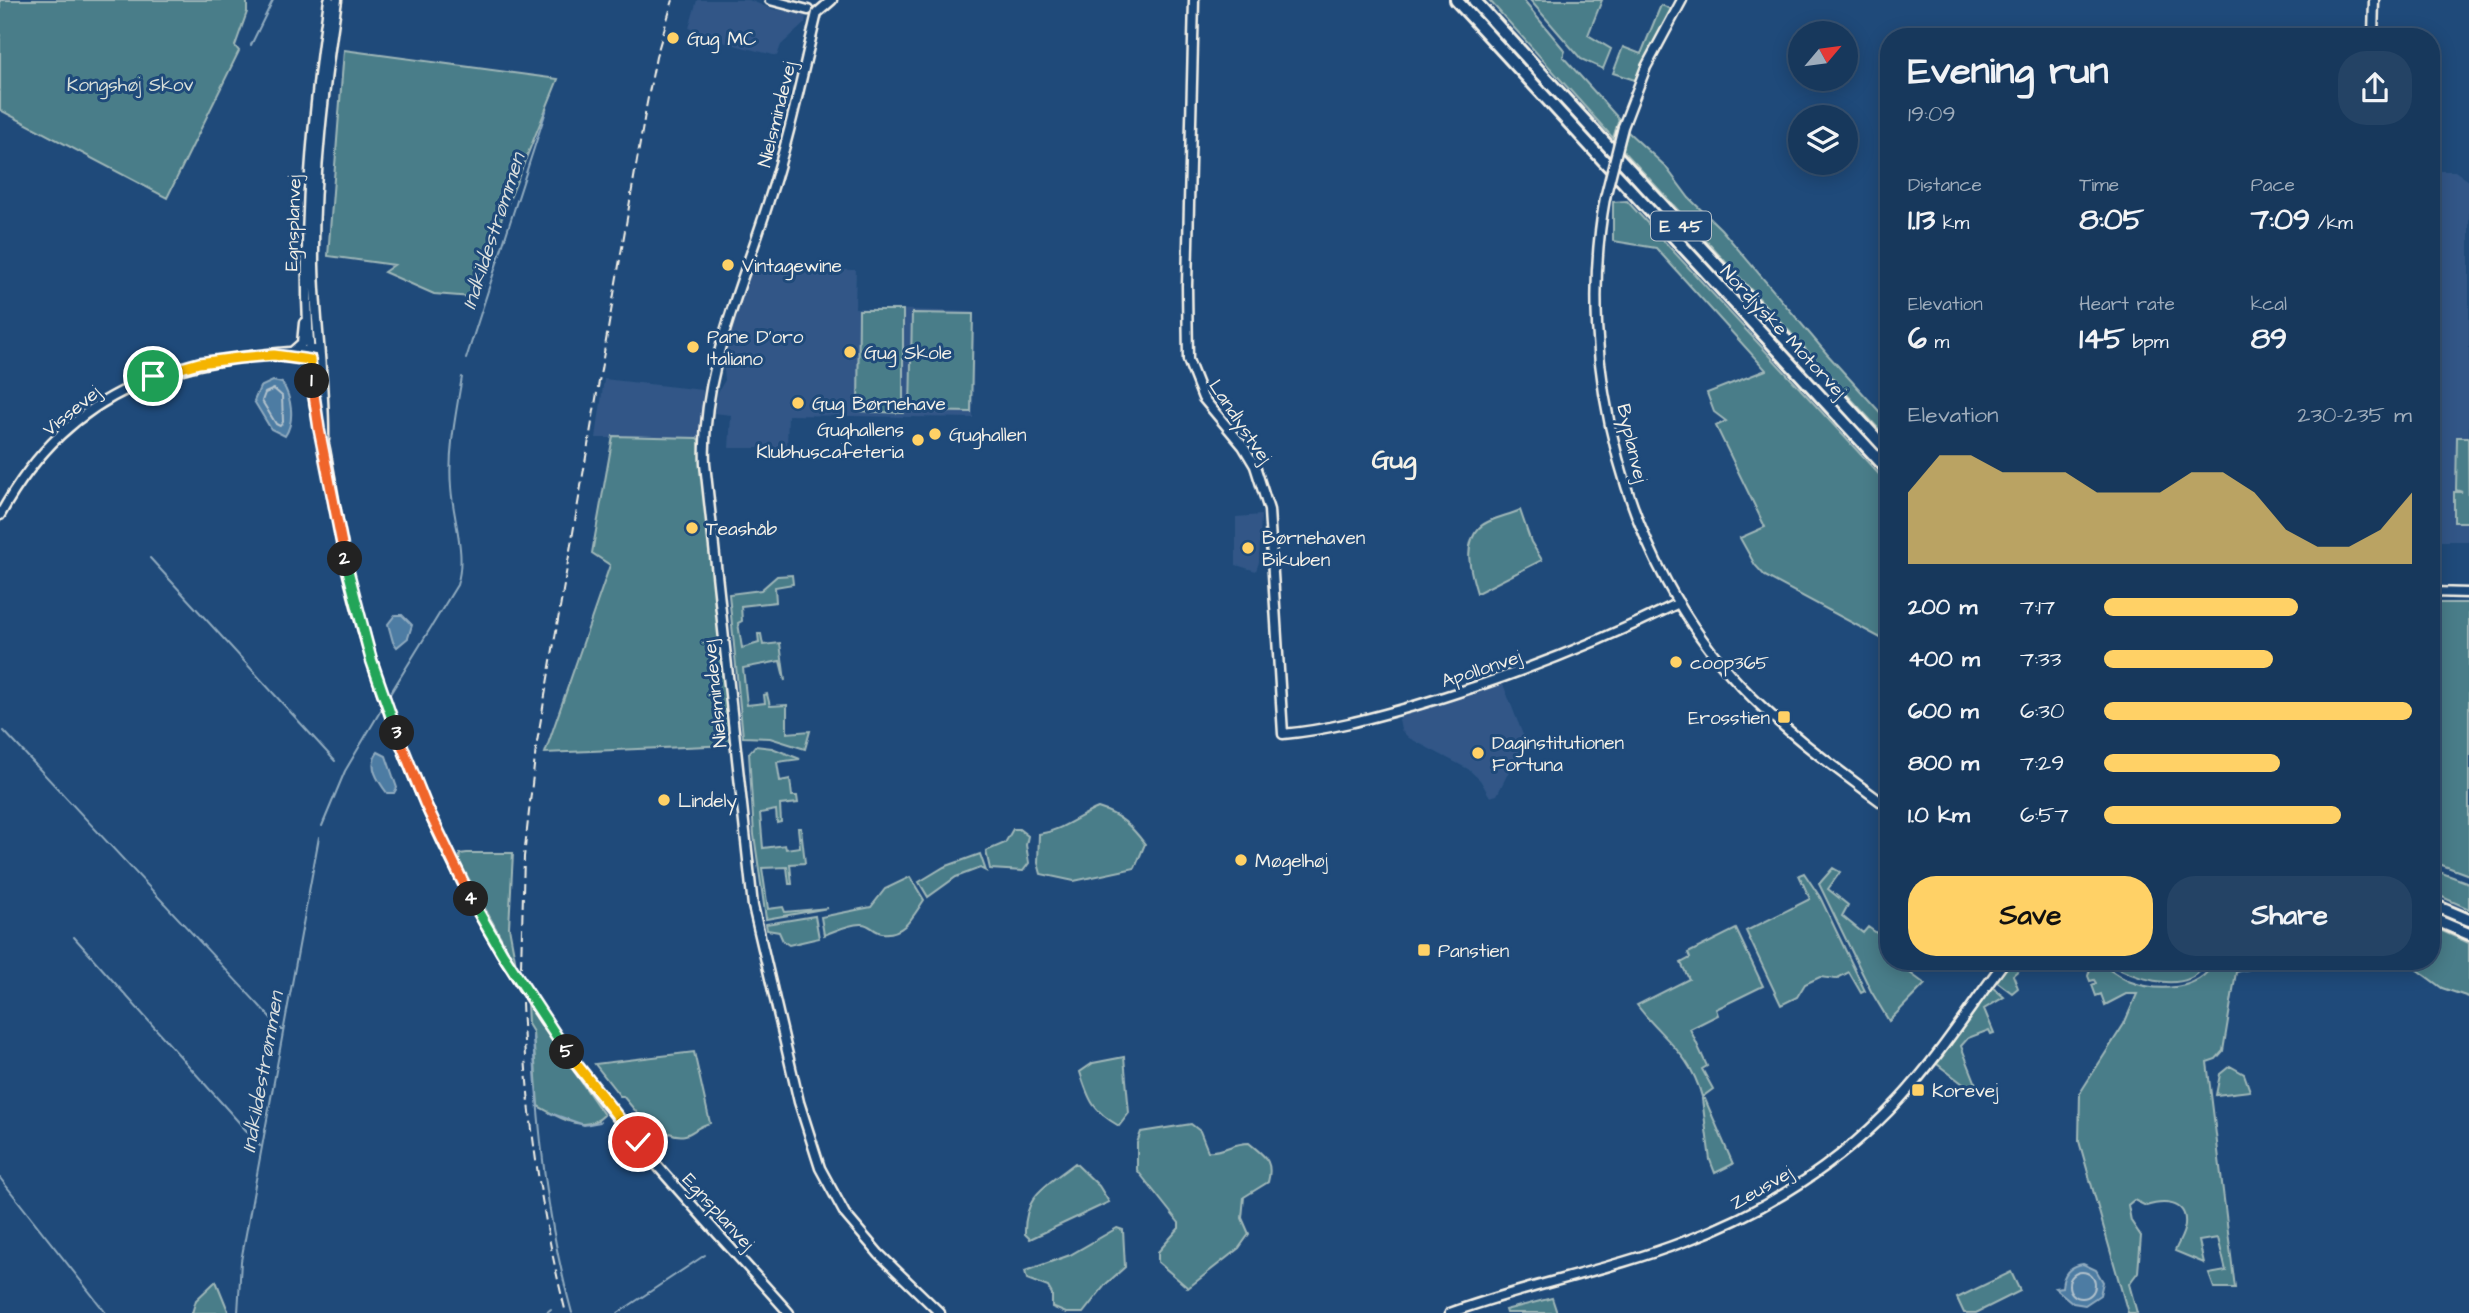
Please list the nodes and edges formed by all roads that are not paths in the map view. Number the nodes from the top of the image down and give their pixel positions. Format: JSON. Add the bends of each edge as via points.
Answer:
{"nodes":[{"id":1,"x":329,"y":0,"type":"edge"},
{"id":2,"x":337,"y":0,"type":"edge"},
{"id":3,"x":770,"y":0,"type":"edge"},
{"id":4,"x":832,"y":0,"type":"edge"},
{"id":5,"x":1194,"y":0,"type":"edge"},
{"id":6,"x":1456,"y":0,"type":"edge"},
{"id":7,"x":1474,"y":0,"type":"edge"},
{"id":8,"x":1682,"y":0,"type":"edge"},
{"id":9,"x":2374,"y":0,"type":"edge"},
{"id":10,"x":814,"y":5,"type":"edge"},
{"id":11,"x":2373,"y":28,"type":"edge"},
{"id":12,"x":307,"y":292,"type":"junction"},
{"id":13,"x":292,"y":352,"type":"junction"},
{"id":14,"x":274,"y":355,"type":"junction"},
{"id":15,"x":314,"y":357,"type":"junction"},
{"id":16,"x":1880,"y":442,"type":"edge"},
{"id":17,"x":324,"y":446,"type":"junction"},
{"id":18,"x":1880,"y":461,"type":"edge"},
{"id":19,"x":0,"y":515,"type":"edge"},
{"id":20,"x":2440,"y":592,"type":"edge"},
{"id":21,"x":2469,"y":593,"type":"edge"},
{"id":22,"x":1679,"y":603,"type":"junction"},
{"id":23,"x":1283,"y":734,"type":"joint"},
{"id":24,"x":1880,"y":801,"type":"edge"},
{"id":25,"x":2440,"y":906,"type":"edge"},
{"id":26,"x":2469,"y":917,"type":"edge"},
{"id":27,"x":2440,"y":922,"type":"edge"},
{"id":28,"x":2469,"y":934,"type":"edge"},
{"id":29,"x":1998,"y":970,"type":"edge"},
{"id":30,"x":789,"y":1313,"type":"edge"},
{"id":31,"x":940,"y":1313,"type":"edge"},
{"id":32,"x":1450,"y":1313,"type":"edge"}],
"edges":[{"from":1,"to":12,"type":"street","name":"Egnsplanvej","via":[[312,138]]},
{"from":2,"to":15,"type":"street","name":"Egnsplanvej","via":[[316,186],[314,263],[320,349]]},
{"from":3,"to":10,"type":"street"},
{"from":4,"to":10,"type":"street"},
{"from":5,"to":23,"type":"street","name":"Landlystvej","via":[[1188,360],[1203,398],[1243,446],[1264,488]]},
{"from":6,"to":18,"type":"highway","name":"Nordjyske Motorvej","number":"E 45"},
{"from":7,"to":16,"type":"highway","name":"Nordjyske Motorvej","number":"E 45"},
{"from":8,"to":22,"type":"street","name":"Byplanvej","bridge":true,"via":[[1646,67],[1623,127],[1605,198],[1598,298],[1602,368],[1619,463],[1640,525]]},
{"from":9,"to":11,"type":"street"},
{"from":10,"to":31,"type":"street","name":"Nielsmindevej","via":[[777,176],[714,366],[705,433],[709,499],[753,906],[812,1149],[831,1191],[862,1235]]},
{"from":12,"to":13,"type":"street","via":[[302,343]]},
{"from":12,"to":15,"type":"street","name":"Egnsplanvej"},
{"from":13,"to":14,"type":"street","name":"Vissevej"},
{"from":13,"to":15,"type":"street","name":"Vissevej"},
{"from":14,"to":15,"type":"street","name":"Vissevej"},
{"from":14,"to":19,"type":"street","name":"Vissevej","via":[[184,366],[113,396],[51,446]]},
{"from":15,"to":17,"type":"street","name":"Egnsplanvej"},
{"from":15,"to":17,"type":"street","name":"Egnsplanvej","via":[[315,411]]},
{"from":17,"to":30,"type":"street","name":"Egnsplanvej","via":[[348,575],[371,659],[425,803],[474,904],[527,994],[582,1072]]},
{"from":20,"to":21,"type":"street"},
{"from":22,"to":23,"type":"street","name":"Apollonvej","via":[[1586,647],[1477,687],[1333,726]]},
{"from":22,"to":24,"type":"street","name":"Byplanvej","via":[[1730,674],[1776,721]]},
{"from":25,"to":26,"type":"highway"},
{"from":27,"to":28,"type":"highway"},
{"from":29,"to":32,"type":"street","name":"Zeusvej","via":[[1899,1100],[1848,1147],[1789,1191],[1681,1243]]}]}
